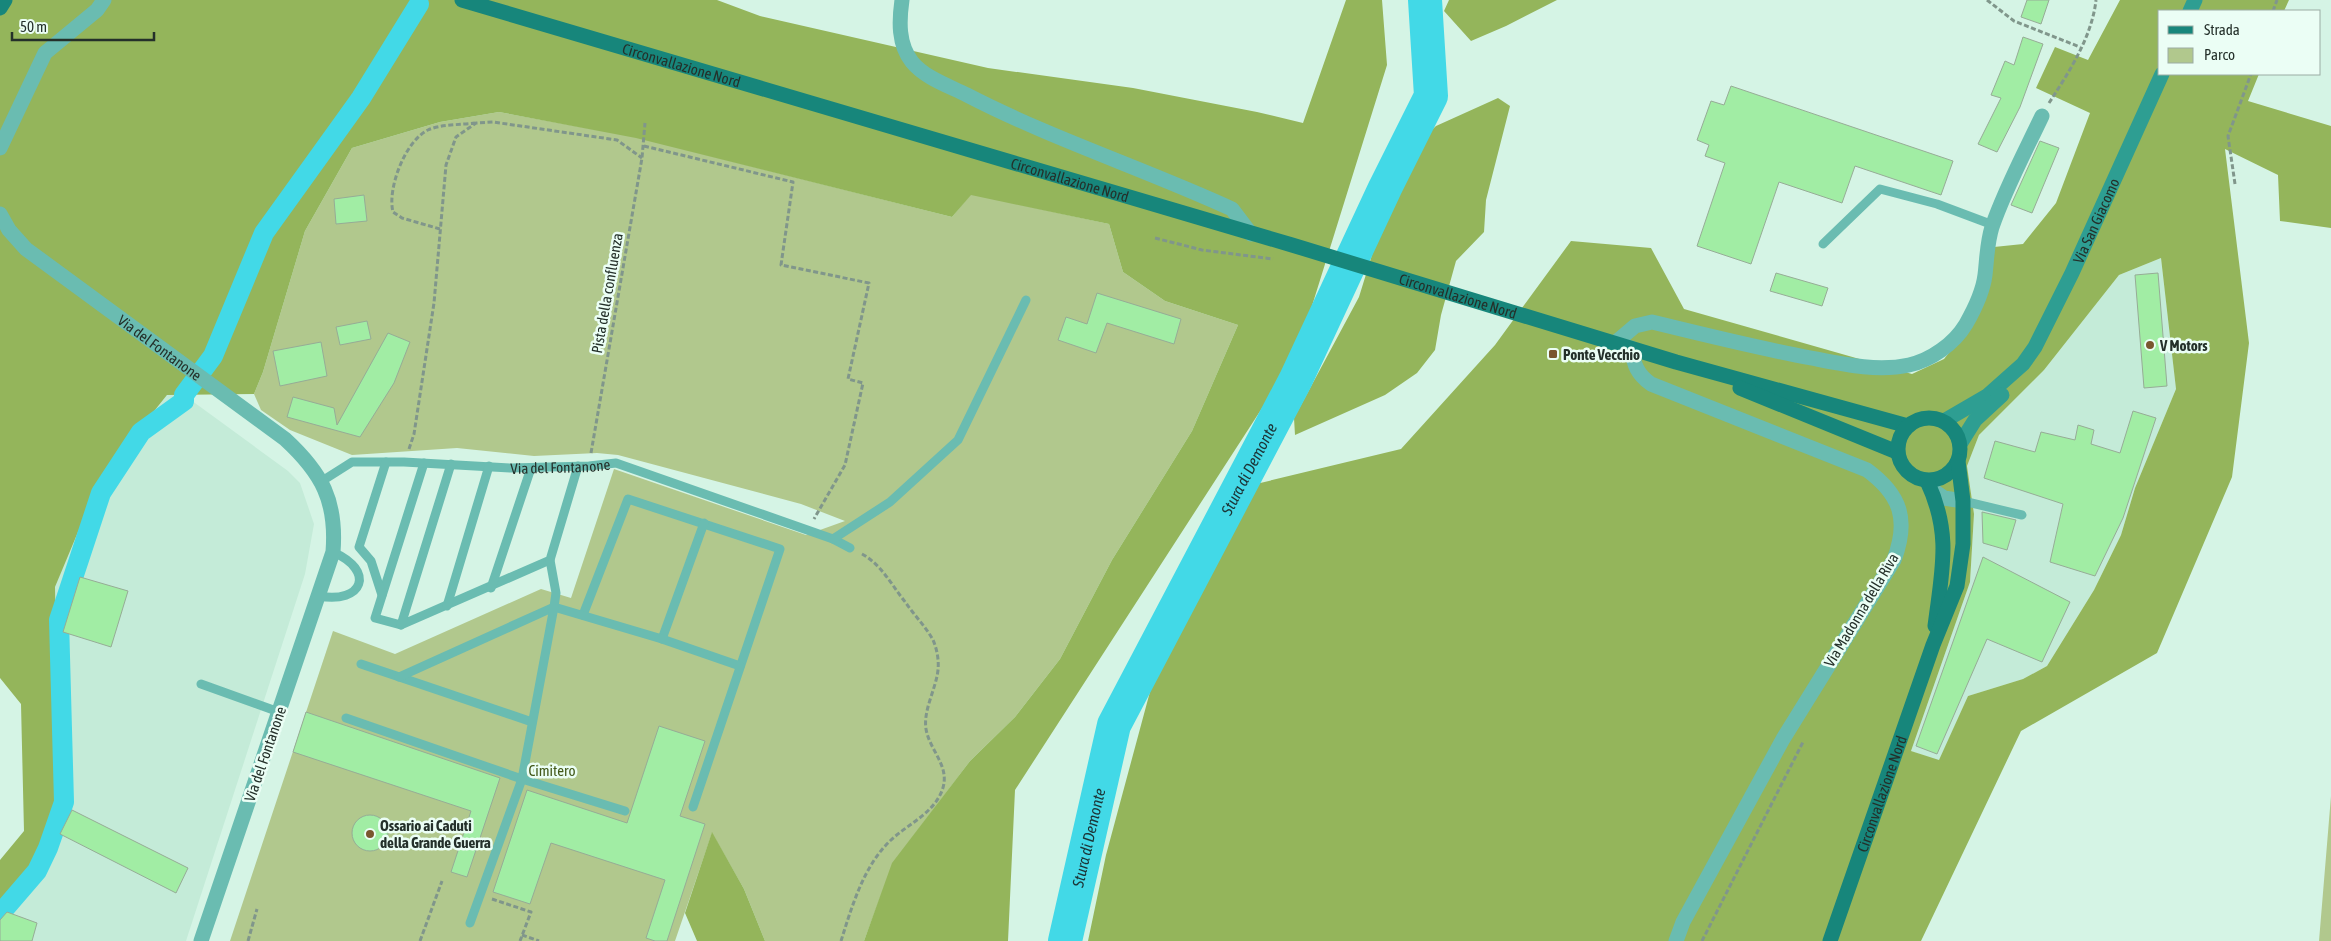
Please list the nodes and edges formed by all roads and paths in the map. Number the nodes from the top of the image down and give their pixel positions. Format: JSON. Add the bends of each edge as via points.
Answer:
{"nodes":[{"id":1,"x":5,"y":0,"type":"edge"},
{"id":2,"x":104,"y":0,"type":"edge"},
{"id":3,"x":462,"y":0,"type":"edge"},
{"id":4,"x":902,"y":0,"type":"edge"},
{"id":5,"x":1987,"y":0,"type":"edge"},
{"id":6,"x":2096,"y":0,"type":"edge"},
{"id":7,"x":0,"y":8,"type":"edge"},
{"id":8,"x":2080,"y":47,"type":"junction"},
{"id":9,"x":2162,"y":75,"type":"edge"},
{"id":10,"x":2251,"y":75,"type":"edge"},
{"id":11,"x":2042,"y":116,"type":"joint"},
{"id":12,"x":476,"y":123,"type":"junction"},
{"id":13,"x":645,"y":123,"type":"dead end"},
{"id":14,"x":644,"y":146,"type":"junction"},
{"id":15,"x":0,"y":148,"type":"edge"},
{"id":16,"x":642,"y":158,"type":"junction"},
{"id":17,"x":2235,"y":184,"type":"dead end"},
{"id":18,"x":0,"y":214,"type":"edge"},
{"id":19,"x":1993,"y":225,"type":"junction"},
{"id":20,"x":440,"y":229,"type":"junction"},
{"id":21,"x":1251,"y":234,"type":"junction"},
{"id":22,"x":1155,"y":238,"type":"dead end"},
{"id":23,"x":1823,"y":244,"type":"dead end"},
{"id":24,"x":1282,"y":260,"type":"dead end"},
{"id":25,"x":1026,"y":300,"type":"dead end"},
{"id":26,"x":1615,"y":343,"type":"junction"},
{"id":27,"x":1631,"y":348,"type":"junction"},
{"id":28,"x":1676,"y":362,"type":"junction"},
{"id":29,"x":2023,"y":364,"type":"junction"},
{"id":30,"x":1944,"y":422,"type":"junction"},
{"id":31,"x":1908,"y":426,"type":"junction"},
{"id":32,"x":1960,"y":444,"type":"junction"},
{"id":33,"x":1897,"y":452,"type":"junction"},
{"id":34,"x":1958,"y":461,"type":"junction"},
{"id":35,"x":386,"y":462,"type":"junction"},
{"id":36,"x":404,"y":462,"type":"junction"},
{"id":37,"x":424,"y":463,"type":"junction"},
{"id":38,"x":451,"y":464,"type":"junction"},
{"id":39,"x":489,"y":466,"type":"junction"},
{"id":40,"x":578,"y":466,"type":"junction"},
{"id":41,"x":589,"y":466,"type":"junction"},
{"id":42,"x":531,"y":468,"type":"junction"},
{"id":43,"x":322,"y":480,"type":"junction"},
{"id":44,"x":1929,"y":485,"type":"junction"},
{"id":45,"x":1963,"y":501,"type":"junction"},
{"id":46,"x":2022,"y":515,"type":"dead end"},
{"id":47,"x":704,"y":523,"type":"junction"},
{"id":48,"x":808,"y":530,"type":"junction"},
{"id":49,"x":833,"y":539,"type":"junction"},
{"id":50,"x":850,"y":548,"type":"joint"},
{"id":51,"x":334,"y":552,"type":"junction"},
{"id":52,"x":550,"y":560,"type":"junction"},
{"id":53,"x":491,"y":588,"type":"junction"},
{"id":54,"x":382,"y":595,"type":"junction"},
{"id":55,"x":319,"y":596,"type":"junction"},
{"id":56,"x":447,"y":606,"type":"junction"},
{"id":57,"x":554,"y":607,"type":"junction"},
{"id":58,"x":582,"y":615,"type":"junction"},
{"id":59,"x":401,"y":626,"type":"junction"},
{"id":60,"x":662,"y":639,"type":"junction"},
{"id":61,"x":1933,"y":645,"type":"junction"},
{"id":62,"x":361,"y":664,"type":"dead end"},
{"id":63,"x":740,"y":666,"type":"junction"},
{"id":64,"x":399,"y":677,"type":"junction"},
{"id":65,"x":201,"y":684,"type":"dead end"},
{"id":66,"x":280,"y":712,"type":"junction"},
{"id":67,"x":346,"y":718,"type":"dead end"},
{"id":68,"x":532,"y":722,"type":"junction"},
{"id":69,"x":1807,"y":735,"type":"dead end"},
{"id":70,"x":522,"y":779,"type":"junction"},
{"id":71,"x":693,"y":807,"type":"dead end"},
{"id":72,"x":625,"y":811,"type":"dead end"},
{"id":73,"x":442,"y":881,"type":"dead end"},
{"id":74,"x":480,"y":895,"type":"junction"},
{"id":75,"x":257,"y":909,"type":"dead end"},
{"id":76,"x":470,"y":923,"type":"dead end"},
{"id":77,"x":522,"y":935,"type":"junction"},
{"id":78,"x":202,"y":941,"type":"edge"},
{"id":79,"x":248,"y":941,"type":"edge"},
{"id":80,"x":420,"y":941,"type":"edge"},
{"id":81,"x":520,"y":941,"type":"edge"},
{"id":82,"x":539,"y":941,"type":"edge"},
{"id":83,"x":841,"y":941,"type":"edge"},
{"id":84,"x":1676,"y":941,"type":"edge"},
{"id":85,"x":1702,"y":941,"type":"edge"},
{"id":86,"x":1830,"y":941,"type":"edge"}],
"edges":[{"from":1,"to":7,"type":"main road"},
{"from":2,"to":15,"type":"street","via":[[97,10],[45,53]]},
{"from":3,"to":21,"type":"main road","name":"Circonvallazione Nord"},
{"from":4,"to":21,"type":"street","via":[[902,44],[923,72],[1005,115],[1232,209]]},
{"from":5,"to":8,"type":"path","via":[[2014,21]]},
{"from":6,"to":8,"type":"path","via":[[2094,16]]},
{"from":8,"to":11,"type":"path","via":[[2071,70]]},
{"from":9,"to":29,"type":"main road","name":"Via San Giacomo","via":[[2069,281]]},
{"from":10,"to":17,"type":"path","via":[[2228,136]]},
{"from":11,"to":19,"type":"street"},
{"from":12,"to":16,"type":"path","via":[[493,122],[617,140]]},
{"from":12,"to":20,"type":"path","via":[[456,137],[446,165]]},
{"from":12,"to":20,"type":"path","via":[[429,129],[418,137],[402,162],[392,189],[390,202],[393,212],[402,218]]},
{"from":13,"to":14,"type":"path","name":"Pista della confluenza"},
{"from":14,"to":16,"type":"path","name":"Pista della confluenza"},
{"from":14,"to":48,"type":"path","via":[[793,182],[781,265],[869,283],[848,379],[863,383],[845,465]]},
{"from":16,"to":41,"type":"path","name":"Pista della confluenza"},
{"from":18,"to":43,"type":"street","name":"Via del Fontanone","via":[[26,249],[285,438],[306,457]]},
{"from":19,"to":23,"type":"lane","via":[[1937,204],[1880,189]]},
{"from":19,"to":26,"type":"street","via":[[1986,248],[1984,276],[1966,325],[1951,343],[1910,365],[1886,368],[1845,364],[1755,348],[1652,322],[1635,326]]},
{"from":20,"to":36,"type":"path","via":[[434,303],[414,434]]},
{"from":21,"to":26,"type":"main road","name":"Circonvallazione Nord"},
{"from":22,"to":24,"type":"path","via":[[1202,250]]},
{"from":25,"to":49,"type":"lane","via":[[958,440],[890,502]]},
{"from":26,"to":27,"type":"main road","name":"Circonvallazione Nord"},
{"from":27,"to":28,"type":"main road","name":"Circonvallazione Nord"},
{"from":27,"to":84,"type":"street","name":"Via Madonna della Riva","via":[[1641,377],[1651,384],[1867,470],[1884,482],[1896,500],[1902,519],[1901,540],[1894,560],[1782,739],[1683,922]]},
{"from":28,"to":31,"type":"main road","name":"Circonvallazione Nord"},
{"from":28,"to":33,"type":"main road","name":"Circonvallazione Nord"},
{"from":29,"to":30,"type":"main road","name":"Via San Giacomo","via":[[1987,396]]},
{"from":29,"to":32,"type":"main road","name":"Via San Giacomo","via":[[2020,375],[1975,420]]},
{"from":30,"to":31,"type":"main road","via":[[1925,418]]},
{"from":30,"to":32,"type":"main road","via":[[1957,435]]},
{"from":31,"to":33,"type":"main road","via":[[1901,433]]},
{"from":32,"to":34,"type":"main road"},
{"from":33,"to":44,"type":"main road","via":[[1910,475]]},
{"from":34,"to":44,"type":"main road","via":[[1946,476]]},
{"from":34,"to":45,"type":"main road","name":"Circonvallazione Nord"},
{"from":35,"to":36,"type":"lane","name":"Via del Fontanone"},
{"from":35,"to":43,"type":"lane","name":"Via del Fontanone","via":[[352,462]]},
{"from":35,"to":54,"type":"lane","via":[[359,547],[371,561]]},
{"from":36,"to":37,"type":"lane","name":"Via del Fontanone"},
{"from":37,"to":38,"type":"lane","name":"Via del Fontanone"},
{"from":37,"to":54,"type":"lane"},
{"from":38,"to":39,"type":"lane","name":"Via del Fontanone"},
{"from":38,"to":59,"type":"lane"},
{"from":39,"to":42,"type":"lane","name":"Via del Fontanone"},
{"from":39,"to":56,"type":"lane"},
{"from":40,"to":41,"type":"lane","name":"Via del Fontanone"},
{"from":40,"to":42,"type":"lane","name":"Via del Fontanone"},
{"from":40,"to":52,"type":"lane"},
{"from":41,"to":48,"type":"lane","name":"Via del Fontanone","via":[[616,463]]},
{"from":42,"to":53,"type":"lane"},
{"from":43,"to":51,"type":"street","name":"Via del Fontanone","via":[[332,506]]},
{"from":44,"to":45,"type":"street","via":[[1944,498]]},
{"from":44,"to":61,"type":"main road","name":"Circonvallazione Nord","via":[[1941,518],[1944,545]]},
{"from":45,"to":46,"type":"lane"},
{"from":45,"to":61,"type":"main road","name":"Circonvallazione Nord","via":[[1963,544],[1957,586]]},
{"from":47,"to":58,"type":"lane","via":[[628,499]]},
{"from":47,"to":60,"type":"lane"},
{"from":47,"to":63,"type":"lane","via":[[780,550]]},
{"from":48,"to":49,"type":"lane","name":"Via del Fontanone"},
{"from":49,"to":50,"type":"lane","name":"Via del Fontanone"},
{"from":50,"to":83,"type":"path","via":[[877,565],[933,640],[938,672],[926,730],[943,768],[945,783],[928,810],[891,839],[874,860],[856,896]]},
{"from":51,"to":55,"type":"street","name":"Via del Fontanone"},
{"from":51,"to":55,"type":"lane","via":[[355,566],[359,578],[357,589],[335,599]]},
{"from":52,"to":53,"type":"lane"},
{"from":52,"to":57,"type":"lane","via":[[556,593]]},
{"from":53,"to":56,"type":"lane"},
{"from":54,"to":59,"type":"lane","via":[[375,618]]},
{"from":55,"to":66,"type":"street","name":"Via del Fontanone"},
{"from":56,"to":59,"type":"lane"},
{"from":57,"to":58,"type":"lane"},
{"from":57,"to":64,"type":"lane"},
{"from":57,"to":68,"type":"lane"},
{"from":58,"to":60,"type":"lane"},
{"from":60,"to":63,"type":"lane"},
{"from":61,"to":86,"type":"main road","name":"Circonvallazione Nord"},
{"from":62,"to":64,"type":"lane"},
{"from":63,"to":71,"type":"lane"},
{"from":64,"to":68,"type":"lane"},
{"from":65,"to":66,"type":"lane"},
{"from":66,"to":78,"type":"street","name":"Via del Fontanone"},
{"from":67,"to":70,"type":"lane"},
{"from":68,"to":70,"type":"lane"},
{"from":69,"to":85,"type":"path"},
{"from":70,"to":72,"type":"lane"},
{"from":70,"to":74,"type":"lane"},
{"from":73,"to":80,"type":"path"},
{"from":74,"to":76,"type":"lane"},
{"from":74,"to":77,"type":"path","via":[[530,912]]},
{"from":75,"to":79,"type":"path"},
{"from":77,"to":81,"type":"path"},
{"from":77,"to":82,"type":"path"}]}
